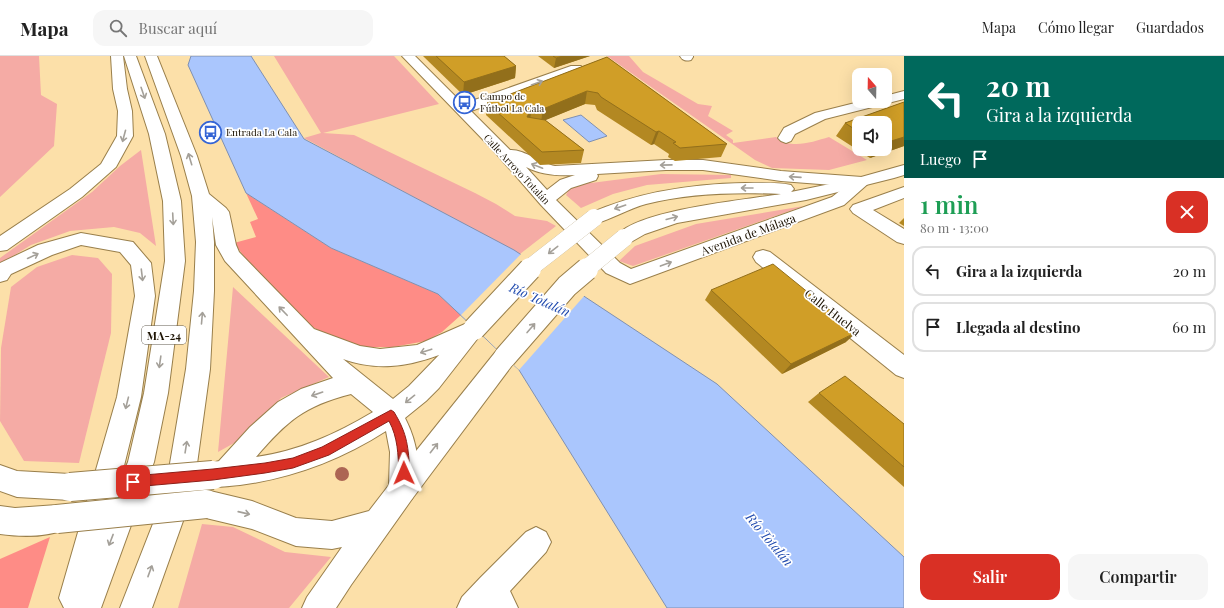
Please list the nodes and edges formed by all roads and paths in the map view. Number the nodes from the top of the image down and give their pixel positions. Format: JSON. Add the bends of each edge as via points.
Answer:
{"nodes":[{"id":1,"x":117,"y":56,"type":"edge"},
{"id":2,"x":130,"y":56,"type":"edge"},
{"id":3,"x":408,"y":56,"type":"edge"},
{"id":4,"x":152,"y":57,"type":"edge"},
{"id":5,"x":590,"y":64,"type":"edge"},
{"id":6,"x":904,"y":95,"type":"edge"},
{"id":7,"x":892,"y":98,"type":"edge"},
{"id":8,"x":852,"y":108,"type":"edge"},
{"id":9,"x":461,"y":110,"type":"junction"},
{"id":10,"x":786,"y":138,"type":"dead end"},
{"id":11,"x":500,"y":148,"type":"junction"},
{"id":12,"x":630,"y":167,"type":"junction"},
{"id":13,"x":904,"y":170,"type":"edge"},
{"id":14,"x":862,"y":182,"type":"junction"},
{"id":15,"x":828,"y":191,"type":"junction"},
{"id":16,"x":904,"y":192,"type":"edge"},
{"id":17,"x":201,"y":196,"type":"junction"},
{"id":18,"x":547,"y":201,"type":"junction"},
{"id":19,"x":904,"y":238,"type":"edge"},
{"id":20,"x":0,"y":245,"type":"edge"},
{"id":21,"x":763,"y":257,"type":"dead end"},
{"id":22,"x":0,"y":275,"type":"edge"},
{"id":23,"x":630,"y":277,"type":"joint"},
{"id":24,"x":474,"y":329,"type":"junction"},
{"id":25,"x":306,"y":335,"type":"junction"},
{"id":26,"x":904,"y":368,"type":"edge"},
{"id":27,"x":354,"y":383,"type":"junction"},
{"id":28,"x":391,"y":415,"type":"junction"},
{"id":29,"x":220,"y":474,"type":"junction"},
{"id":30,"x":0,"y":478,"type":"edge"},
{"id":31,"x":402,"y":490,"type":"junction"},
{"id":32,"x":0,"y":520,"type":"edge"},
{"id":33,"x":377,"y":524,"type":"junction"},
{"id":34,"x":536,"y":542,"type":"dead end"},
{"id":35,"x":488,"y":602,"type":"edge"},
{"id":36,"x":72,"y":608,"type":"edge"},
{"id":37,"x":85,"y":608,"type":"edge"},
{"id":38,"x":136,"y":608,"type":"edge"},
{"id":39,"x":318,"y":608,"type":"edge"}],
"edges":[{"from":1,"to":20,"type":"main road","one_way":true,"via":[[125,111],[125,136],[108,167],[76,193]]},
{"from":2,"to":37,"type":"main road","number":"MA-24","one_way":true,"via":[[157,134],[172,201],[175,261],[156,393],[141,462]]},
{"from":3,"to":9,"type":"main road","name":"Calle Arroyo Totalán"},
{"from":17,"to":4,"type":"main road","number":"MA-24","one_way":true},
{"from":9,"to":5,"type":"main road","one_way":true},
{"from":6,"to":7,"type":"main road"},
{"from":8,"to":10,"type":"main road","via":[[820,116],[789,131]]},
{"from":9,"to":11,"type":"main road","name":"Calle Arroyo Totalán"},
{"from":12,"to":11,"type":"main road","one_way":true,"via":[[555,171],[540,168]]},
{"from":11,"to":18,"type":"main road","name":"Calle Arroyo Totalán"},
{"from":14,"to":12,"type":"main road","one_way":true,"via":[[781,176],[732,162]]},
{"from":12,"to":18,"type":"main road","via":[[564,184],[552,192]]},
{"from":13,"to":14,"type":"main road","name":"Avenida de Málaga"},
{"from":14,"to":15,"type":"main road","name":"Avenida de Málaga"},
{"from":23,"to":14,"type":"main road","name":"Avenida de Málaga","one_way":true,"via":[[838,201]]},
{"from":15,"to":24,"type":"main road","one_way":true,"bridge":true,"via":[[747,188],[694,191],[648,198],[594,218],[535,264]]},
{"from":31,"to":15,"type":"main road","one_way":true,"bridge":true,"via":[[505,357],[567,286],[632,232],[672,217]]},
{"from":16,"to":19,"type":"main road","via":[[859,209]]},
{"from":25,"to":17,"type":"main road","one_way":true,"via":[[232,256],[226,245],[220,212]]},
{"from":38,"to":17,"type":"main road","number":"MA-24","one_way":true,"via":[[179,493],[198,369],[204,292],[205,242]]},
{"from":18,"to":23,"type":"main road","name":"Calle Arroyo Totalán","via":[[613,268]]},
{"from":21,"to":26,"type":"main road","name":"Calle Huelva"},
{"from":22,"to":36,"type":"main road","one_way":true,"via":[[4,269],[45,250],[81,239],[126,247],[141,263],[145,296],[129,397]]},
{"from":24,"to":25,"type":"main road","one_way":true,"via":[[417,354],[380,358],[359,355]]},
{"from":24,"to":28,"type":"main road","one_way":true,"via":[[430,382]]},
{"from":25,"to":27,"type":"main road"},
{"from":27,"to":28,"type":"main road","via":[[377,399]]},
{"from":27,"to":29,"type":"main road","one_way":true,"via":[[312,396],[296,404],[271,424]]},
{"from":28,"to":29,"type":"main road","via":[[325,451],[293,463]]},
{"from":28,"to":31,"type":"main road","via":[[403,444]]},
{"from":29,"to":30,"type":"main road","bridge":true,"via":[[70,487],[17,484]]},
{"from":31,"to":33,"type":"main road"},
{"from":32,"to":33,"type":"main road","one_way":true,"bridge":true,"via":[[15,522],[57,519],[206,504],[252,515],[296,532],[332,535]]},
{"from":33,"to":39,"type":"main road"},
{"from":34,"to":35,"type":"main road"}]}
